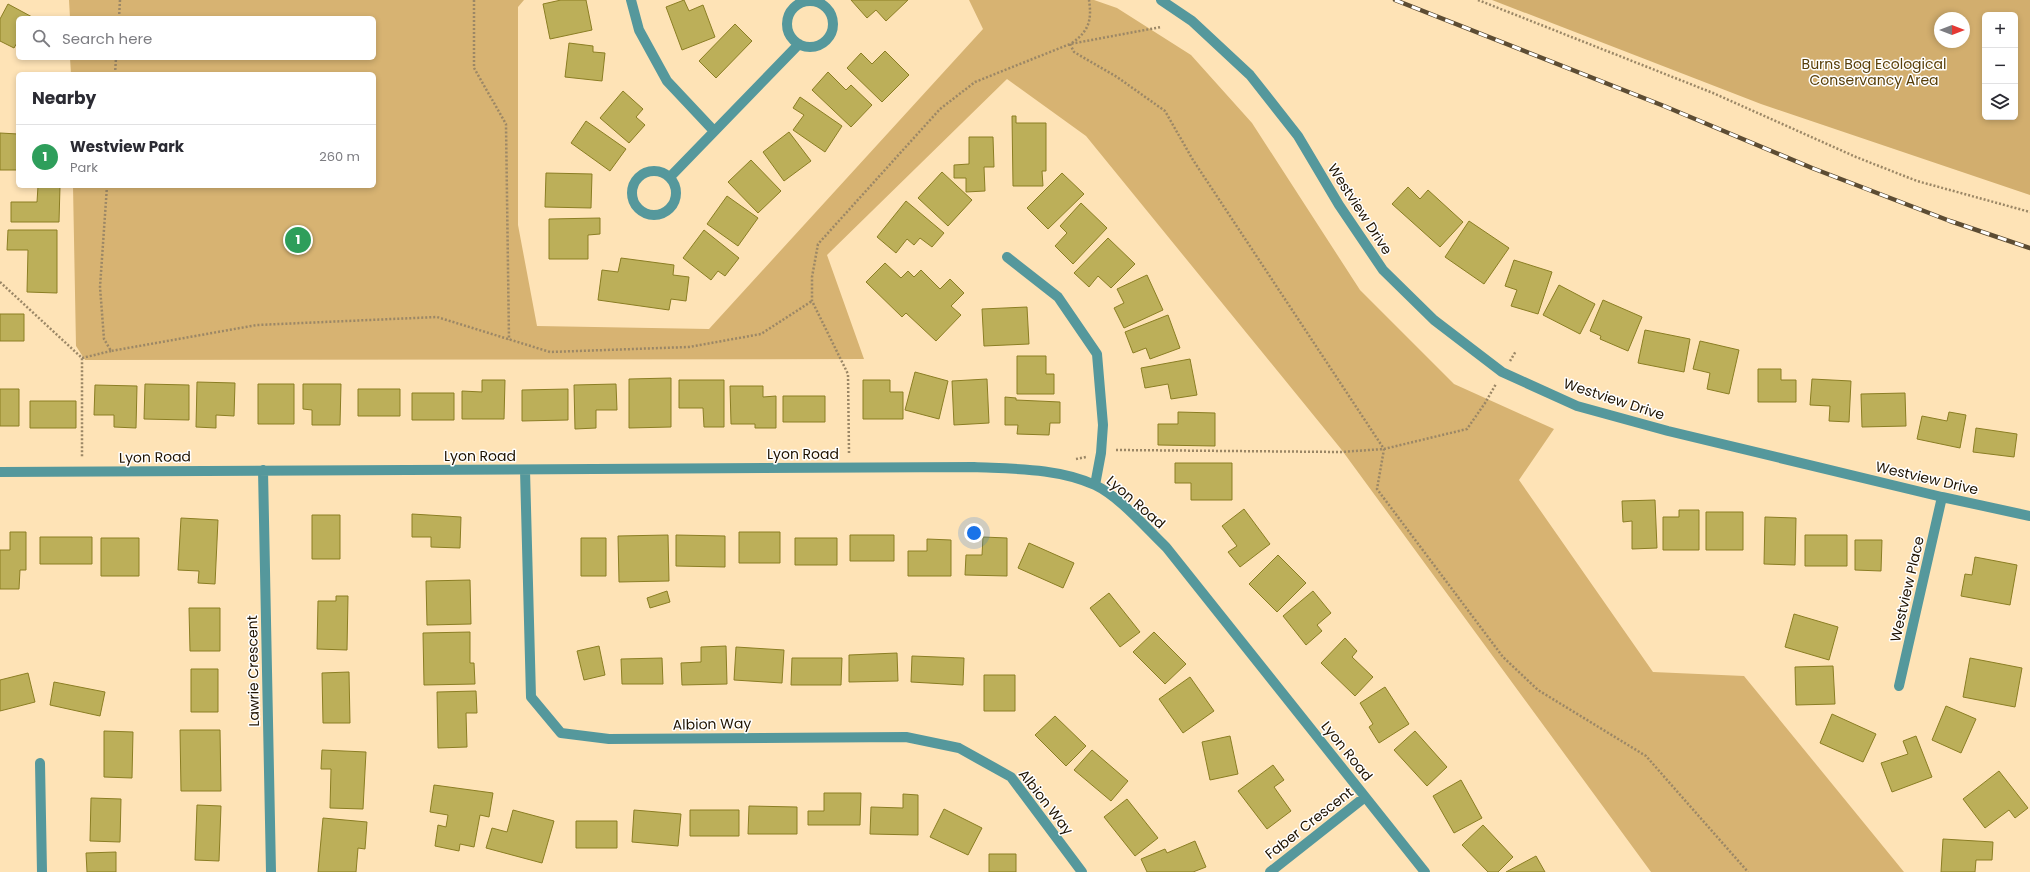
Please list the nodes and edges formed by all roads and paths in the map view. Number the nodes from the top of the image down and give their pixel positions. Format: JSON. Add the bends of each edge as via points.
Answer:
{"nodes":[{"id":1,"x":120,"y":0,"type":"edge"},
{"id":2,"x":474,"y":0,"type":"edge"},
{"id":3,"x":631,"y":0,"type":"edge"},
{"id":4,"x":1089,"y":0,"type":"edge"},
{"id":5,"x":1161,"y":0,"type":"edge"},
{"id":6,"x":1478,"y":0,"type":"edge"},
{"id":7,"x":119,"y":16,"type":"edge"},
{"id":8,"x":1161,"y":27,"type":"dead end"},
{"id":9,"x":799,"y":44,"type":"junction"},
{"id":10,"x":1070,"y":44,"type":"junction"},
{"id":11,"x":116,"y":60,"type":"edge"},
{"id":12,"x":115,"y":72,"type":"edge"},
{"id":13,"x":714,"y":132,"type":"junction"},
{"id":14,"x":670,"y":178,"type":"junction"},
{"id":15,"x":107,"y":188,"type":"edge"},
{"id":16,"x":2030,"y":212,"type":"edge"},
{"id":17,"x":1008,"y":257,"type":"dead end"},
{"id":18,"x":0,"y":282,"type":"edge"},
{"id":19,"x":812,"y":301,"type":"junction"},
{"id":20,"x":509,"y":340,"type":"junction"},
{"id":21,"x":111,"y":351,"type":"junction"},
{"id":22,"x":82,"y":358,"type":"junction"},
{"id":23,"x":1493,"y":389,"type":"dead end"},
{"id":24,"x":1384,"y":449,"type":"junction"},
{"id":25,"x":849,"y":450,"type":"dead end"},
{"id":26,"x":1115,"y":450,"type":"dead end"},
{"id":27,"x":82,"y":457,"type":"dead end"},
{"id":28,"x":263,"y":470,"type":"junction"},
{"id":29,"x":525,"y":470,"type":"junction"},
{"id":30,"x":0,"y":472,"type":"edge"},
{"id":31,"x":1095,"y":485,"type":"junction"},
{"id":32,"x":1942,"y":497,"type":"junction"},
{"id":33,"x":2030,"y":516,"type":"edge"},
{"id":34,"x":1899,"y":686,"type":"dead end"},
{"id":35,"x":40,"y":763,"type":"dead end"},
{"id":36,"x":1365,"y":797,"type":"junction"},
{"id":37,"x":42,"y":872,"type":"edge"},
{"id":38,"x":271,"y":872,"type":"edge"},
{"id":39,"x":1082,"y":872,"type":"edge"},
{"id":40,"x":1270,"y":872,"type":"edge"},
{"id":41,"x":1425,"y":872,"type":"edge"},
{"id":42,"x":1748,"y":872,"type":"edge"}],
"edges":[{"from":1,"to":7,"type":"path"},
{"from":2,"to":20,"type":"path","via":[[474,68],[506,124]]},
{"from":3,"to":13,"type":"street","via":[[640,30],[667,81]]},
{"from":4,"to":10,"type":"path","via":[[1091,13],[1087,28],[1083,36]]},
{"from":5,"to":32,"type":"street","name":"Westview Drive","via":[[1192,21],[1250,75],[1298,136],[1383,270],[1434,320],[1502,372],[1577,406],[1668,431]]},
{"from":6,"to":16,"type":"path","via":[[1713,92],[1856,157],[1917,181]]},
{"from":8,"to":10,"type":"path"},
{"from":9,"to":9,"type":"street","via":[[806,47],[821,45],[831,34],[833,27],[830,13],[819,2],[811,1],[796,5],[788,18],[788,33],[792,40]]},
{"from":9,"to":13,"type":"street"},
{"from":10,"to":19,"type":"path","via":[[975,82],[940,109],[818,244],[812,278]]},
{"from":10,"to":24,"type":"path","via":[[1074,52],[1117,77],[1165,111],[1193,160]]},
{"from":11,"to":12,"type":"path"},
{"from":13,"to":14,"type":"street"},
{"from":14,"to":14,"type":"street","via":[[656,171],[650,171],[638,178],[633,184],[632,192],[636,206],[641,211],[656,215],[664,213],[670,208],[676,196],[676,189]]},
{"from":15,"to":21,"type":"path","via":[[100,287],[104,339]]},
{"from":17,"to":31,"type":"street","via":[[1058,297],[1097,354],[1103,425]]},
{"from":18,"to":22,"type":"path"},
{"from":19,"to":20,"type":"path","via":[[761,334],[689,347],[550,352]]},
{"from":19,"to":25,"type":"path","via":[[848,374]]},
{"from":20,"to":21,"type":"path","via":[[437,317],[257,324]]},
{"from":21,"to":22,"type":"path"},
{"from":22,"to":27,"type":"path"},
{"from":23,"to":24,"type":"path","via":[[1467,429]]},
{"from":24,"to":26,"type":"path","via":[[1341,452]]},
{"from":24,"to":42,"type":"path","via":[[1377,489],[1503,657],[1538,690],[1646,756]]},
{"from":28,"to":29,"type":"street","name":"Lyon Road"},
{"from":28,"to":30,"type":"street","name":"Lyon Road"},
{"from":28,"to":38,"type":"street","name":"Lawrie Crescent"},
{"from":29,"to":31,"type":"street","name":"Lyon Road","via":[[974,467],[1057,473]]},
{"from":29,"to":39,"type":"street","name":"Albion Way","via":[[531,697],[561,733],[609,739],[906,737],[959,748],[1011,778]]},
{"from":31,"to":36,"type":"street","name":"Lyon Road","via":[[1118,501],[1166,547]]},
{"from":32,"to":33,"type":"street","name":"Westview Drive"},
{"from":32,"to":34,"type":"street","name":"Westview Place"},
{"from":35,"to":37,"type":"street"},
{"from":36,"to":40,"type":"street","name":"Faber Crescent"},
{"from":36,"to":41,"type":"street","name":"Lyon Road"}]}
